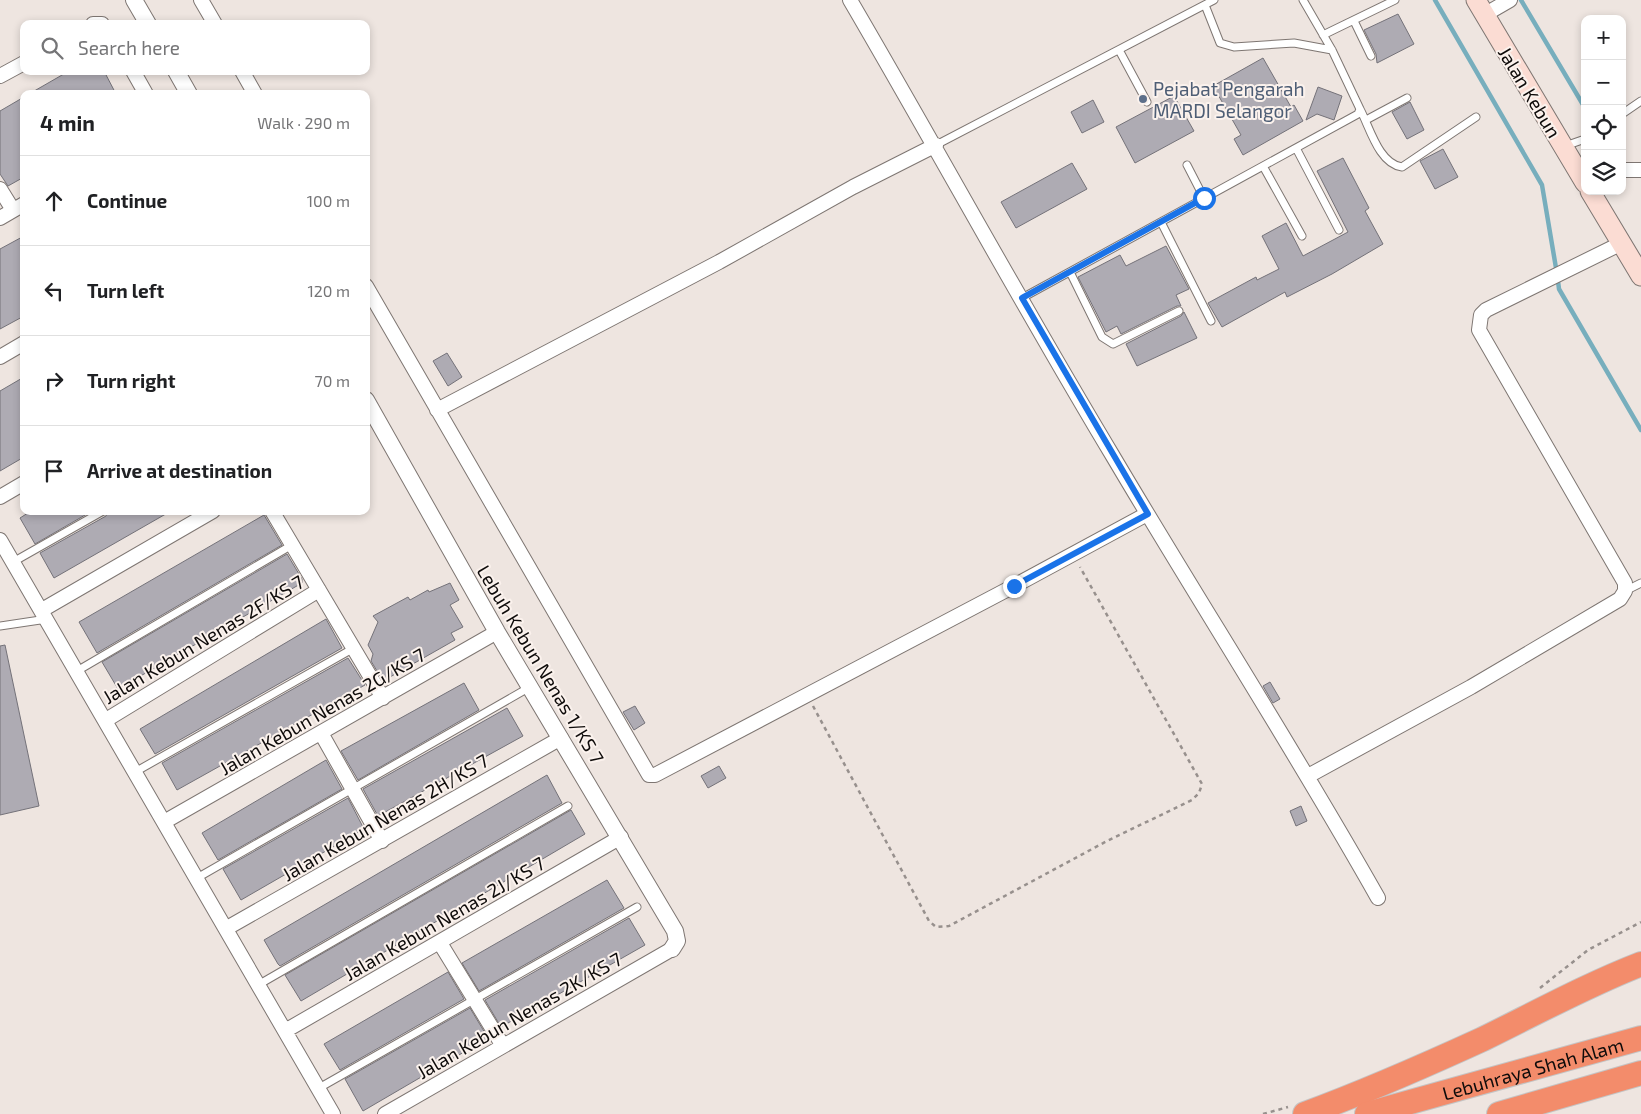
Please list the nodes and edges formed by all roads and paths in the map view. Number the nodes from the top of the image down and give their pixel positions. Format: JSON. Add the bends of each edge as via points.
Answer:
{"nodes":[{"id":1,"x":134,"y":0,"type":"edge"},
{"id":2,"x":202,"y":0,"type":"edge"},
{"id":3,"x":850,"y":0,"type":"edge"},
{"id":4,"x":1214,"y":0,"type":"edge"},
{"id":5,"x":1303,"y":0,"type":"edge"},
{"id":6,"x":1395,"y":0,"type":"edge"},
{"id":7,"x":1510,"y":0,"type":"edge"},
{"id":8,"x":1205,"y":5,"type":"junction"},
{"id":9,"x":1480,"y":8,"type":"edge"},
{"id":10,"x":146,"y":20,"type":"edge"},
{"id":11,"x":213,"y":20,"type":"edge"},
{"id":12,"x":1354,"y":21,"type":"junction"},
{"id":13,"x":1323,"y":35,"type":"junction"},
{"id":14,"x":1119,"y":50,"type":"junction"},
{"id":15,"x":1332,"y":50,"type":"junction"},
{"id":16,"x":1370,"y":56,"type":"dead end"},
{"id":17,"x":20,"y":65,"type":"edge"},
{"id":18,"x":135,"y":75,"type":"edge"},
{"id":19,"x":178,"y":75,"type":"edge"},
{"id":20,"x":244,"y":75,"type":"edge"},
{"id":21,"x":0,"y":76,"type":"edge"},
{"id":22,"x":144,"y":90,"type":"edge"},
{"id":23,"x":187,"y":90,"type":"edge"},
{"id":24,"x":253,"y":90,"type":"edge"},
{"id":25,"x":1407,"y":98,"type":"dead end"},
{"id":26,"x":1641,"y":101,"type":"edge"},
{"id":27,"x":1147,"y":102,"type":"dead end"},
{"id":28,"x":1360,"y":109,"type":"junction"},
{"id":29,"x":1626,"y":111,"type":"edge"},
{"id":30,"x":1476,"y":117,"type":"dead end"},
{"id":31,"x":1366,"y":120,"type":"junction"},
{"id":32,"x":1581,"y":140,"type":"edge"},
{"id":33,"x":936,"y":145,"type":"junction"},
{"id":34,"x":1563,"y":147,"type":"junction"},
{"id":35,"x":1296,"y":148,"type":"junction"},
{"id":36,"x":1187,"y":165,"type":"dead end"},
{"id":37,"x":1263,"y":166,"type":"junction"},
{"id":38,"x":1626,"y":170,"type":"edge"},
{"id":39,"x":1641,"y":170,"type":"edge"},
{"id":40,"x":1581,"y":176,"type":"edge"},
{"id":41,"x":0,"y":188,"type":"edge"},
{"id":42,"x":1592,"y":195,"type":"edge"},
{"id":43,"x":1204,"y":198,"type":"junction"},
{"id":44,"x":18,"y":207,"type":"edge"},
{"id":45,"x":0,"y":218,"type":"edge"},
{"id":46,"x":1161,"y":222,"type":"junction"},
{"id":47,"x":1339,"y":230,"type":"dead end"},
{"id":48,"x":1302,"y":236,"type":"dead end"},
{"id":49,"x":1622,"y":243,"type":"junction"},
{"id":50,"x":1070,"y":272,"type":"junction"},
{"id":51,"x":1641,"y":276,"type":"edge"},
{"id":52,"x":370,"y":293,"type":"edge"},
{"id":53,"x":1022,"y":298,"type":"junction"},
{"id":54,"x":1180,"y":311,"type":"dead end"},
{"id":55,"x":1211,"y":321,"type":"dead end"},
{"id":56,"x":20,"y":345,"type":"edge"},
{"id":57,"x":0,"y":357,"type":"edge"},
{"id":58,"x":438,"y":410,"type":"junction"},
{"id":59,"x":371,"y":418,"type":"edge"},
{"id":60,"x":20,"y":485,"type":"edge"},
{"id":61,"x":0,"y":497,"type":"edge"},
{"id":62,"x":1148,"y":514,"type":"junction"},
{"id":63,"x":96,"y":515,"type":"edge"},
{"id":64,"x":206,"y":515,"type":"edge"},
{"id":65,"x":274,"y":515,"type":"edge"},
{"id":66,"x":0,"y":540,"type":"edge"},
{"id":67,"x":292,"y":545,"type":"junction"},
{"id":68,"x":1073,"y":554,"type":"junction"},
{"id":69,"x":13,"y":562,"type":"junction"},
{"id":70,"x":1641,"y":583,"type":"edge"},
{"id":71,"x":320,"y":590,"type":"junction"},
{"id":72,"x":1625,"y":591,"type":"junction"},
{"id":73,"x":44,"y":615,"type":"junction"},
{"id":74,"x":0,"y":626,"type":"edge"},
{"id":75,"x":497,"y":632,"type":"junction"},
{"id":76,"x":354,"y":648,"type":"junction"},
{"id":77,"x":77,"y":671,"type":"junction"},
{"id":78,"x":530,"y":687,"type":"junction"},
{"id":79,"x":807,"y":695,"type":"junction"},
{"id":80,"x":383,"y":698,"type":"junction"},
{"id":81,"x":106,"y":720,"type":"junction"},
{"id":82,"x":321,"y":733,"type":"junction"},
{"id":83,"x":561,"y":738,"type":"junction"},
{"id":84,"x":135,"y":772,"type":"junction"},
{"id":85,"x":1308,"y":776,"type":"junction"},
{"id":86,"x":351,"y":789,"type":"junction"},
{"id":87,"x":568,"y":806,"type":"dead end"},
{"id":88,"x":164,"y":822,"type":"junction"},
{"id":89,"x":621,"y":837,"type":"junction"},
{"id":90,"x":382,"y":841,"type":"junction"},
{"id":91,"x":197,"y":878,"type":"junction"},
{"id":92,"x":1378,"y":898,"type":"dead end"},
{"id":93,"x":637,"y":907,"type":"dead end"},
{"id":94,"x":227,"y":928,"type":"junction"},
{"id":95,"x":440,"y":943,"type":"junction"},
{"id":96,"x":672,"y":949,"type":"joint"},
{"id":97,"x":1641,"y":964,"type":"edge"},
{"id":98,"x":258,"y":985,"type":"junction"},
{"id":99,"x":474,"y":998,"type":"junction"},
{"id":100,"x":285,"y":1032,"type":"junction"},
{"id":101,"x":1641,"y":1038,"type":"edge"},
{"id":102,"x":503,"y":1046,"type":"junction"},
{"id":103,"x":1641,"y":1073,"type":"edge"},
{"id":104,"x":319,"y":1088,"type":"junction"},
{"id":105,"x":334,"y":1114,"type":"edge"},
{"id":106,"x":385,"y":1114,"type":"edge"},
{"id":107,"x":1305,"y":1114,"type":"edge"},
{"id":108,"x":1367,"y":1114,"type":"edge"},
{"id":109,"x":1499,"y":1114,"type":"edge"}],
"edges":[{"from":1,"to":10,"type":"street"},
{"from":2,"to":11,"type":"street"},
{"from":3,"to":33,"type":"street"},
{"from":4,"to":8,"type":"lane"},
{"from":5,"to":13,"type":"lane"},
{"from":6,"to":12,"type":"lane"},
{"from":7,"to":9,"type":"street"},
{"from":8,"to":14,"type":"lane"},
{"from":8,"to":15,"type":"lane","via":[[1220,43],[1234,47],[1294,43]]},
{"from":9,"to":34,"type":"main road","name":"Jalan Kebun"},
{"from":12,"to":13,"type":"lane"},
{"from":12,"to":16,"type":"lane"},
{"from":13,"to":15,"type":"lane"},
{"from":14,"to":27,"type":"lane"},
{"from":14,"to":33,"type":"lane"},
{"from":15,"to":28,"type":"lane"},
{"from":17,"to":21,"type":"street"},
{"from":18,"to":22,"type":"street"},
{"from":19,"to":23,"type":"street"},
{"from":20,"to":24,"type":"street"},
{"from":25,"to":31,"type":"lane"},
{"from":26,"to":29,"type":"lane"},
{"from":28,"to":31,"type":"lane"},
{"from":28,"to":35,"type":"lane","via":[[1358,114]]},
{"from":30,"to":31,"type":"lane","via":[[1402,167],[1392,166],[1384,158]]},
{"from":32,"to":34,"type":"lane"},
{"from":33,"to":53,"type":"street"},
{"from":33,"to":58,"type":"street"},
{"from":34,"to":40,"type":"main road","name":"Jalan Kebun"},
{"from":35,"to":37,"type":"lane"},
{"from":35,"to":47,"type":"lane"},
{"from":36,"to":43,"type":"lane"},
{"from":37,"to":43,"type":"lane"},
{"from":37,"to":48,"type":"lane"},
{"from":38,"to":39,"type":"street"},
{"from":41,"to":44,"type":"street"},
{"from":42,"to":49,"type":"main road"},
{"from":43,"to":46,"type":"lane"},
{"from":44,"to":45,"type":"street"},
{"from":46,"to":50,"type":"lane"},
{"from":46,"to":55,"type":"lane"},
{"from":49,"to":51,"type":"main road"},
{"from":49,"to":72,"type":"street","via":[[1486,310],[1479,322],[1479,330],[1625,583]]},
{"from":50,"to":53,"type":"lane"},
{"from":50,"to":54,"type":"lane","via":[[1102,337],[1113,344]]},
{"from":52,"to":58,"type":"street"},
{"from":53,"to":62,"type":"street"},
{"from":56,"to":57,"type":"street"},
{"from":58,"to":79,"type":"street","via":[[647,774],[656,775]]},
{"from":59,"to":75,"type":"street","name":"Lebuh Kebun Nenas 1/KS 7"},
{"from":60,"to":61,"type":"street"},
{"from":62,"to":68,"type":"street"},
{"from":62,"to":85,"type":"street"},
{"from":63,"to":69,"type":"lane"},
{"from":64,"to":73,"type":"street"},
{"from":65,"to":67,"type":"street"},
{"from":66,"to":69,"type":"street"},
{"from":67,"to":71,"type":"street"},
{"from":67,"to":77,"type":"lane"},
{"from":68,"to":79,"type":"street"},
{"from":68,"to":79,"type":"path","via":[[1202,784],[1192,800],[1107,841],[949,926],[936,928],[928,921]]},
{"from":69,"to":73,"type":"street"},
{"from":70,"to":72,"type":"lane"},
{"from":71,"to":76,"type":"street"},
{"from":71,"to":81,"type":"street","name":"Jalan Kebun Nenas 2F/KS 7"},
{"from":72,"to":85,"type":"street","via":[[1612,606]]},
{"from":73,"to":74,"type":"lane"},
{"from":73,"to":77,"type":"street"},
{"from":75,"to":78,"type":"street","name":"Lebuh Kebun Nenas 1/KS 7"},
{"from":75,"to":80,"type":"street","name":"Jalan Kebun Nenas 2G/KS 7"},
{"from":76,"to":80,"type":"street"},
{"from":76,"to":84,"type":"lane"},
{"from":77,"to":81,"type":"street"},
{"from":78,"to":83,"type":"street","name":"Lebuh Kebun Nenas 1/KS 7"},
{"from":78,"to":86,"type":"lane"},
{"from":80,"to":82,"type":"street","name":"Jalan Kebun Nenas 2G/KS 7"},
{"from":81,"to":84,"type":"street"},
{"from":82,"to":86,"type":"street"},
{"from":82,"to":88,"type":"street","name":"Jalan Kebun Nenas 2G/KS 7"},
{"from":83,"to":89,"type":"street","name":"Lebuh Kebun Nenas 1/KS 7"},
{"from":83,"to":90,"type":"street","name":"Jalan Kebun Nenas 2H/KS 7"},
{"from":84,"to":88,"type":"street"},
{"from":85,"to":92,"type":"street"},
{"from":86,"to":90,"type":"street"},
{"from":86,"to":91,"type":"lane"},
{"from":87,"to":98,"type":"lane"},
{"from":88,"to":91,"type":"street"},
{"from":89,"to":95,"type":"street","name":"Jalan Kebun Nenas 2J/KS 7"},
{"from":89,"to":96,"type":"street","name":"Lebuh Kebun Nenas 1/KS 7","via":[[676,931],[677,941]]},
{"from":90,"to":94,"type":"street","name":"Jalan Kebun Nenas 2H/KS 7"},
{"from":91,"to":94,"type":"street"},
{"from":93,"to":99,"type":"lane"},
{"from":94,"to":98,"type":"street"},
{"from":95,"to":99,"type":"street"},
{"from":95,"to":100,"type":"street","name":"Jalan Kebun Nenas 2J/KS 7"},
{"from":96,"to":102,"type":"street","name":"Jalan Kebun Nenas 2K/KS 7"},
{"from":97,"to":107,"type":"highway","via":[[1376,1088]]},
{"from":98,"to":100,"type":"street"},
{"from":99,"to":102,"type":"street"},
{"from":99,"to":104,"type":"lane"},
{"from":100,"to":104,"type":"street"},
{"from":101,"to":108,"type":"highway","name":"Lebuhraya Shah Alam"},
{"from":102,"to":106,"type":"street","name":"Jalan Kebun Nenas 2K/KS 7"},
{"from":103,"to":109,"type":"highway","name":"Lebuhraya Shah Alam"},
{"from":104,"to":105,"type":"street"}]}
